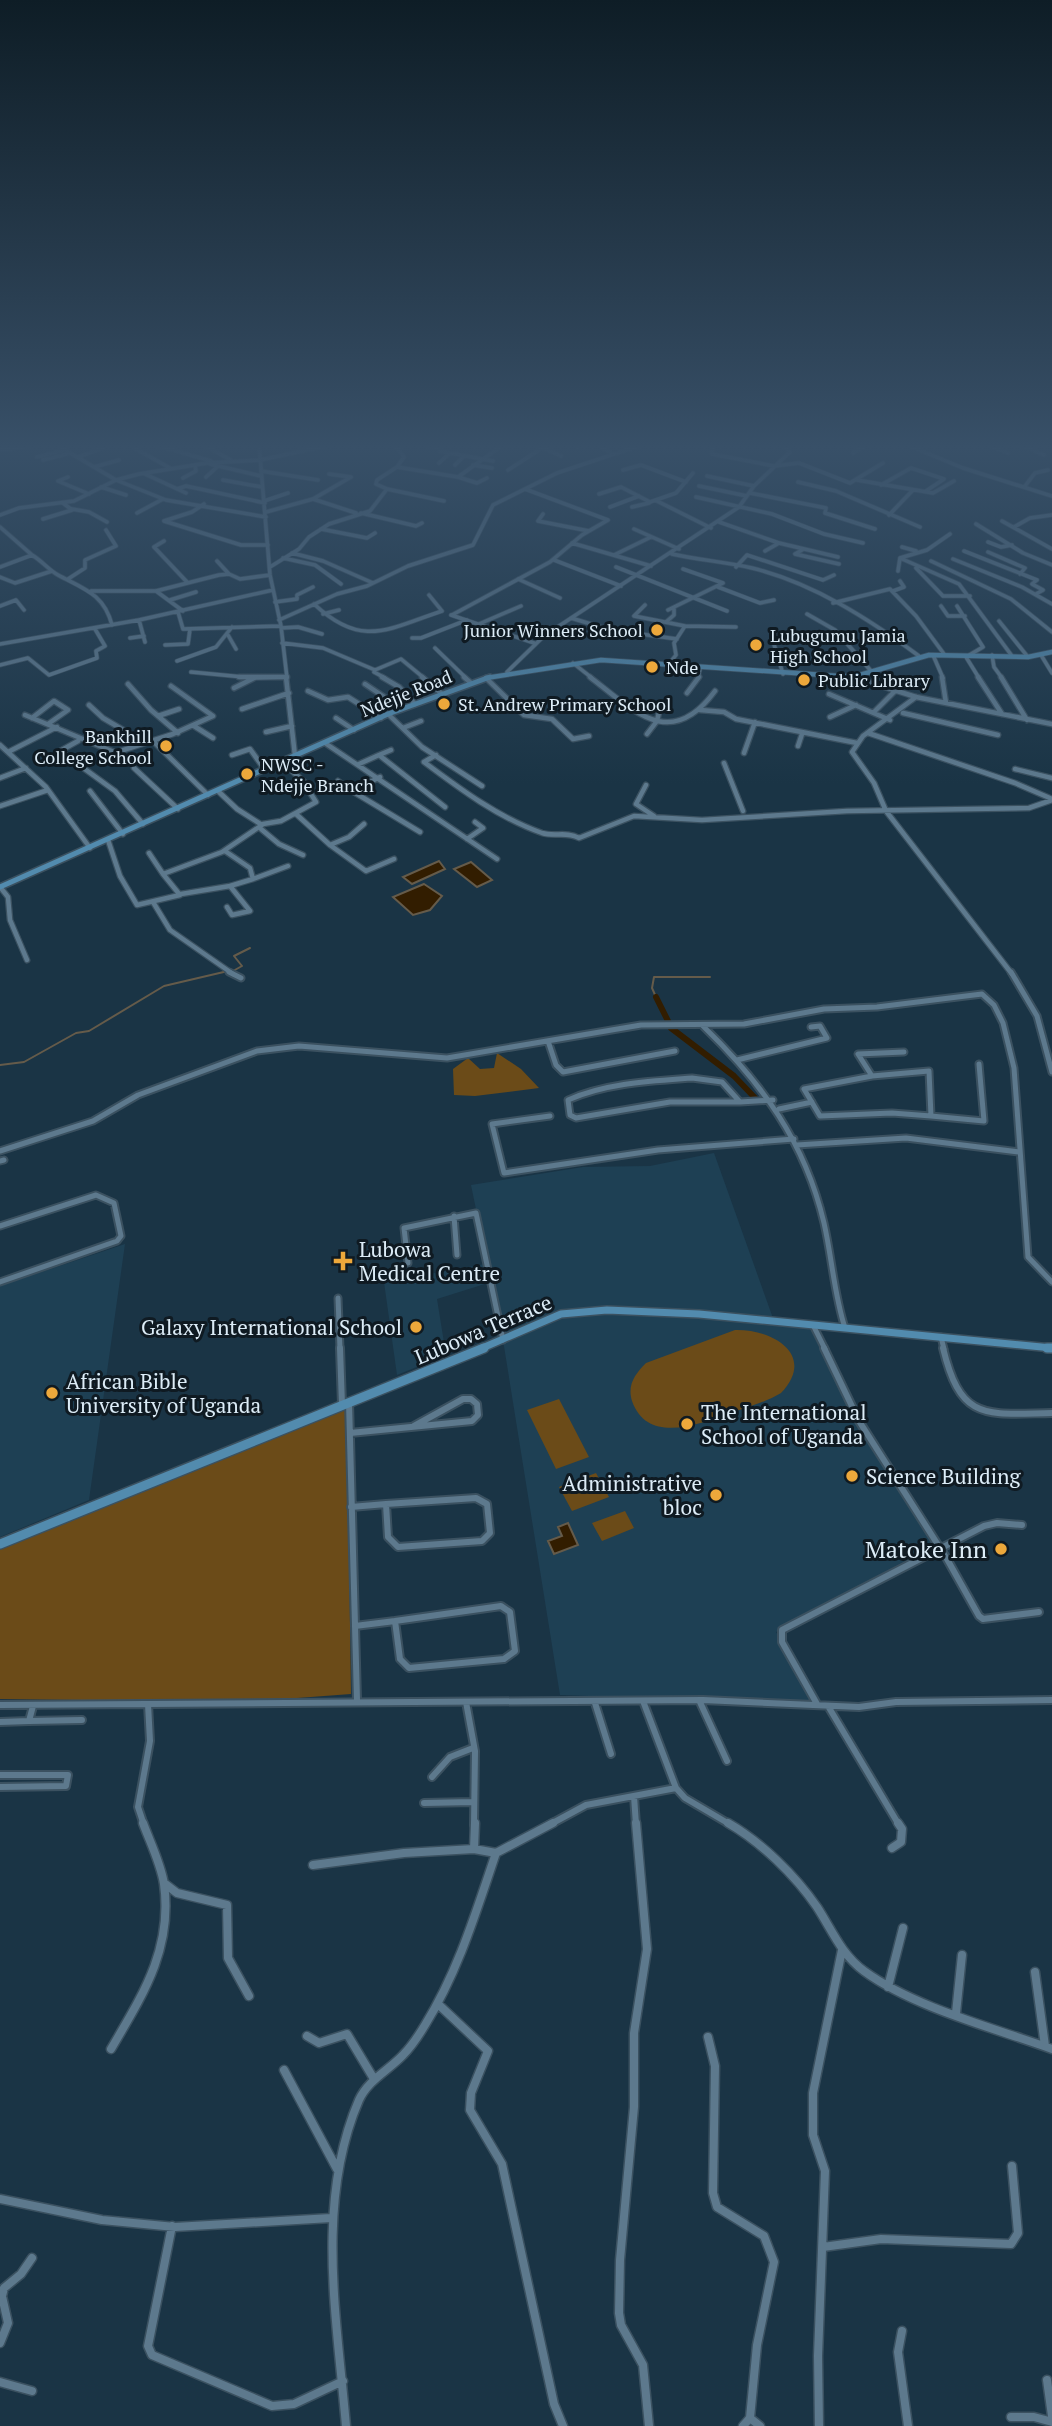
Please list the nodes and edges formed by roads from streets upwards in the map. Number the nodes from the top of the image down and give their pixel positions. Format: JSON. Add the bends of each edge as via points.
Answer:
{"nodes":[{"id":1,"x":26,"y":557,"type":"edge"},
{"id":2,"x":36,"y":557,"type":"edge"},
{"id":3,"x":91,"y":557,"type":"edge"},
{"id":4,"x":168,"y":557,"type":"edge"},
{"id":5,"x":269,"y":557,"type":"edge"},
{"id":6,"x":308,"y":557,"type":"edge"},
{"id":7,"x":435,"y":557,"type":"edge"},
{"id":8,"x":557,"y":557,"type":"edge"},
{"id":9,"x":621,"y":557,"type":"edge"},
{"id":10,"x":666,"y":557,"type":"edge"},
{"id":11,"x":688,"y":557,"type":"edge"},
{"id":12,"x":745,"y":557,"type":"edge"},
{"id":13,"x":754,"y":557,"type":"edge"},
{"id":14,"x":809,"y":557,"type":"edge"},
{"id":15,"x":979,"y":557,"type":"edge"},
{"id":16,"x":1000,"y":557,"type":"edge"},
{"id":17,"x":283,"y":558,"type":"joint"},
{"id":18,"x":900,"y":558,"type":"joint"},
{"id":19,"x":953,"y":559,"type":"dead end"},
{"id":20,"x":554,"y":560,"type":"junction"},
{"id":21,"x":217,"y":561,"type":"dead end"},
{"id":22,"x":931,"y":561,"type":"dead end"},
{"id":23,"x":839,"y":564,"type":"dead end"},
{"id":24,"x":270,"y":566,"type":"junction"},
{"id":25,"x":651,"y":566,"type":"junction"},
{"id":26,"x":0,"y":567,"type":"edge"},
{"id":27,"x":616,"y":567,"type":"dead end"},
{"id":28,"x":736,"y":567,"type":"junction"},
{"id":29,"x":916,"y":568,"type":"dead end"},
{"id":30,"x":683,"y":569,"type":"dead end"},
{"id":31,"x":52,"y":571,"type":"junction"},
{"id":32,"x":898,"y":572,"type":"dead end"},
{"id":33,"x":229,"y":574,"type":"junction"},
{"id":34,"x":640,"y":574,"type":"junction"},
{"id":35,"x":1020,"y":574,"type":"junction"},
{"id":36,"x":270,"y":575,"type":"junction"},
{"id":37,"x":834,"y":575,"type":"dead end"},
{"id":38,"x":0,"y":577,"type":"edge"},
{"id":39,"x":68,"y":579,"type":"junction"},
{"id":40,"x":518,"y":579,"type":"junction"},
{"id":41,"x":900,"y":581,"type":"dead end"},
{"id":42,"x":187,"y":582,"type":"junction"},
{"id":43,"x":373,"y":583,"type":"junction"},
{"id":44,"x":341,"y":584,"type":"dead end"},
{"id":45,"x":621,"y":586,"type":"junction"},
{"id":46,"x":313,"y":587,"type":"dead end"},
{"id":47,"x":716,"y":587,"type":"junction"},
{"id":48,"x":274,"y":590,"type":"junction"},
{"id":49,"x":91,"y":591,"type":"junction"},
{"id":50,"x":156,"y":591,"type":"junction"},
{"id":51,"x":893,"y":591,"type":"junction"},
{"id":52,"x":195,"y":592,"type":"dead end"},
{"id":53,"x":1036,"y":594,"type":"junction"},
{"id":54,"x":429,"y":595,"type":"dead end"},
{"id":55,"x":970,"y":596,"type":"junction"},
{"id":56,"x":694,"y":597,"type":"junction"},
{"id":57,"x":561,"y":598,"type":"dead end"},
{"id":58,"x":170,"y":600,"type":"junction"},
{"id":59,"x":774,"y":600,"type":"dead end"},
{"id":60,"x":275,"y":602,"type":"junction"},
{"id":61,"x":833,"y":603,"type":"junction"},
{"id":62,"x":314,"y":604,"type":"junction"},
{"id":63,"x":1052,"y":604,"type":"edge"},
{"id":64,"x":645,"y":605,"type":"dead end"},
{"id":65,"x":0,"y":606,"type":"edge"},
{"id":66,"x":520,"y":606,"type":"dead end"},
{"id":67,"x":941,"y":606,"type":"dead end"},
{"id":68,"x":957,"y":606,"type":"dead end"},
{"id":69,"x":674,"y":607,"type":"junction"},
{"id":70,"x":24,"y":610,"type":"dead end"},
{"id":71,"x":339,"y":610,"type":"dead end"},
{"id":72,"x":668,"y":610,"type":"dead end"},
{"id":73,"x":181,"y":611,"type":"junction"},
{"id":74,"x":442,"y":611,"type":"junction"},
{"id":75,"x":727,"y":611,"type":"dead end"},
{"id":76,"x":323,"y":614,"type":"junction"},
{"id":77,"x":807,"y":614,"type":"dead end"},
{"id":78,"x":452,"y":615,"type":"junction"},
{"id":79,"x":965,"y":616,"type":"junction"},
{"id":80,"x":571,"y":618,"type":"junction"},
{"id":81,"x":139,"y":620,"type":"junction"},
{"id":82,"x":279,"y":620,"type":"junction"},
{"id":83,"x":467,"y":620,"type":"junction"},
{"id":84,"x":999,"y":621,"type":"dead end"},
{"id":85,"x":666,"y":622,"type":"junction"},
{"id":86,"x":479,"y":624,"type":"junction"},
{"id":87,"x":112,"y":625,"type":"junction"},
{"id":88,"x":685,"y":626,"type":"junction"},
{"id":89,"x":232,"y":627,"type":"junction"},
{"id":90,"x":281,"y":627,"type":"junction"},
{"id":91,"x":736,"y":627,"type":"dead end"},
{"id":92,"x":95,"y":629,"type":"junction"},
{"id":93,"x":190,"y":629,"type":"junction"},
{"id":94,"x":1052,"y":632,"type":"edge"},
{"id":95,"x":322,"y":634,"type":"dead end"},
{"id":96,"x":775,"y":634,"type":"dead end"},
{"id":97,"x":228,"y":635,"type":"junction"},
{"id":98,"x":144,"y":636,"type":"junction"},
{"id":99,"x":130,"y":638,"type":"dead end"},
{"id":100,"x":412,"y":638,"type":"dead end"},
{"id":101,"x":677,"y":639,"type":"junction"},
{"id":102,"x":145,"y":642,"type":"dead end"},
{"id":103,"x":1,"y":643,"type":"edge"},
{"id":104,"x":282,"y":643,"type":"junction"},
{"id":105,"x":534,"y":643,"type":"junction"},
{"id":106,"x":165,"y":645,"type":"dead end"},
{"id":107,"x":215,"y":648,"type":"junction"},
{"id":108,"x":435,"y":648,"type":"dead end"},
{"id":109,"x":236,"y":649,"type":"dead end"},
{"id":110,"x":1052,"y":652,"type":"edge"},
{"id":111,"x":944,"y":654,"type":"junction"},
{"id":112,"x":933,"y":655,"type":"junction"},
{"id":113,"x":992,"y":655,"type":"junction"},
{"id":114,"x":1041,"y":655,"type":"junction"},
{"id":115,"x":919,"y":656,"type":"junction"},
{"id":116,"x":1012,"y":656,"type":"junction"},
{"id":117,"x":218,"y":657,"type":"dead end"},
{"id":118,"x":967,"y":657,"type":"junction"},
{"id":119,"x":1028,"y":657,"type":"junction"},
{"id":120,"x":177,"y":661,"type":"dead end"},
{"id":121,"x":573,"y":663,"type":"junction"},
{"id":122,"x":0,"y":665,"type":"edge"},
{"id":123,"x":668,"y":665,"type":"junction"},
{"id":124,"x":700,"y":669,"type":"junction"},
{"id":125,"x":872,"y":671,"type":"junction"},
{"id":126,"x":191,"y":672,"type":"dead end"},
{"id":127,"x":374,"y":672,"type":"dead end"},
{"id":128,"x":508,"y":672,"type":"junction"},
{"id":129,"x":1052,"y":673,"type":"edge"},
{"id":130,"x":783,"y":674,"type":"junction"},
{"id":131,"x":287,"y":677,"type":"junction"},
{"id":132,"x":853,"y":677,"type":"junction"},
{"id":133,"x":254,"y":678,"type":"junction"},
{"id":134,"x":486,"y":678,"type":"junction"},
{"id":135,"x":471,"y":683,"type":"junction"},
{"id":136,"x":128,"y":684,"type":"dead end"},
{"id":137,"x":365,"y":684,"type":"dead end"},
{"id":138,"x":171,"y":686,"type":"dead end"},
{"id":139,"x":234,"y":688,"type":"dead end"},
{"id":140,"x":896,"y":690,"type":"junction"},
{"id":141,"x":307,"y":691,"type":"dead end"},
{"id":142,"x":715,"y":691,"type":"dead end"},
{"id":143,"x":289,"y":693,"type":"junction"},
{"id":144,"x":441,"y":693,"type":"junction"},
{"id":145,"x":687,"y":693,"type":"dead end"},
{"id":146,"x":829,"y":694,"type":"dead end"},
{"id":147,"x":916,"y":697,"type":"junction"},
{"id":148,"x":661,"y":703,"type":"dead end"},
{"id":149,"x":946,"y":703,"type":"junction"},
{"id":150,"x":415,"y":704,"type":"junction"},
{"id":151,"x":89,"y":705,"type":"dead end"},
{"id":152,"x":856,"y":705,"type":"junction"},
{"id":153,"x":178,"y":709,"type":"dead end"},
{"id":154,"x":242,"y":709,"type":"dead end"},
{"id":155,"x":402,"y":709,"type":"junction"},
{"id":156,"x":701,"y":710,"type":"junction"},
{"id":157,"x":874,"y":712,"type":"junction"},
{"id":158,"x":903,"y":713,"type":"junction"},
{"id":159,"x":388,"y":714,"type":"junction"},
{"id":160,"x":1002,"y":714,"type":"junction"},
{"id":161,"x":25,"y":715,"type":"dead end"},
{"id":162,"x":158,"y":716,"type":"junction"},
{"id":163,"x":32,"y":718,"type":"junction"},
{"id":164,"x":336,"y":718,"type":"dead end"},
{"id":165,"x":381,"y":718,"type":"junction"},
{"id":166,"x":830,"y":718,"type":"dead end"},
{"id":167,"x":890,"y":720,"type":"junction"},
{"id":168,"x":1027,"y":720,"type":"junction"},
{"id":169,"x":421,"y":721,"type":"dead end"},
{"id":170,"x":657,"y":721,"type":"junction"},
{"id":171,"x":755,"y":722,"type":"junction"},
{"id":172,"x":48,"y":724,"type":"junction"},
{"id":173,"x":1052,"y":724,"type":"edge"},
{"id":174,"x":194,"y":726,"type":"junction"},
{"id":175,"x":292,"y":726,"type":"junction"},
{"id":176,"x":57,"y":727,"type":"junction"},
{"id":177,"x":403,"y":728,"type":"junction"},
{"id":178,"x":354,"y":730,"type":"junction"},
{"id":179,"x":266,"y":732,"type":"dead end"},
{"id":180,"x":178,"y":733,"type":"junction"},
{"id":181,"x":869,"y":733,"type":"junction"},
{"id":182,"x":647,"y":734,"type":"dead end"},
{"id":183,"x":803,"y":734,"type":"junction"},
{"id":184,"x":998,"y":735,"type":"dead end"},
{"id":185,"x":589,"y":736,"type":"dead end"},
{"id":186,"x":213,"y":738,"type":"dead end"},
{"id":187,"x":78,"y":741,"type":"dead end"},
{"id":188,"x":142,"y":741,"type":"junction"},
{"id":189,"x":153,"y":741,"type":"junction"},
{"id":190,"x":325,"y":743,"type":"junction"},
{"id":191,"x":858,"y":743,"type":"junction"},
{"id":192,"x":0,"y":745,"type":"edge"},
{"id":193,"x":798,"y":746,"type":"dead end"},
{"id":194,"x":391,"y":750,"type":"dead end"},
{"id":195,"x":10,"y":751,"type":"junction"},
{"id":196,"x":114,"y":752,"type":"junction"},
{"id":197,"x":744,"y":753,"type":"dead end"},
{"id":198,"x":232,"y":755,"type":"dead end"},
{"id":199,"x":379,"y":755,"type":"junction"},
{"id":200,"x":436,"y":755,"type":"junction"},
{"id":201,"x":295,"y":756,"type":"junction"},
{"id":202,"x":102,"y":757,"type":"dead end"},
{"id":203,"x":283,"y":763,"type":"junction"},
{"id":204,"x":724,"y":763,"type":"dead end"},
{"id":205,"x":359,"y":764,"type":"junction"},
{"id":206,"x":26,"y":768,"type":"junction"},
{"id":207,"x":134,"y":768,"type":"dead end"},
{"id":208,"x":1015,"y":769,"type":"dead end"},
{"id":209,"x":265,"y":771,"type":"junction"},
{"id":210,"x":380,"y":777,"type":"junction"},
{"id":211,"x":0,"y":778,"type":"edge"},
{"id":212,"x":1052,"y":778,"type":"edge"},
{"id":213,"x":338,"y":781,"type":"dead end"},
{"id":214,"x":646,"y":785,"type":"dead end"},
{"id":215,"x":482,"y":786,"type":"dead end"},
{"id":216,"x":48,"y":790,"type":"junction"},
{"id":217,"x":90,"y":791,"type":"dead end"},
{"id":218,"x":352,"y":791,"type":"junction"},
{"id":219,"x":219,"y":792,"type":"junction"},
{"id":220,"x":209,"y":796,"type":"junction"},
{"id":221,"x":1052,"y":800,"type":"edge"},
{"id":222,"x":0,"y":806,"type":"edge"},
{"id":223,"x":444,"y":807,"type":"dead end"},
{"id":224,"x":179,"y":809,"type":"junction"},
{"id":225,"x":743,"y":811,"type":"dead end"},
{"id":226,"x":886,"y":811,"type":"junction"},
{"id":227,"x":296,"y":814,"type":"junction"},
{"id":228,"x":654,"y":816,"type":"junction"},
{"id":229,"x":475,"y":822,"type":"dead end"},
{"id":230,"x":364,"y":824,"type":"dead end"},
{"id":231,"x":143,"y":825,"type":"junction"},
{"id":232,"x":262,"y":827,"type":"junction"},
{"id":233,"x":420,"y":831,"type":"dead end"},
{"id":234,"x":122,"y":834,"type":"junction"},
{"id":235,"x":467,"y":839,"type":"junction"},
{"id":236,"x":108,"y":840,"type":"junction"},
{"id":237,"x":330,"y":845,"type":"junction"},
{"id":238,"x":90,"y":848,"type":"junction"},
{"id":239,"x":225,"y":850,"type":"junction"},
{"id":240,"x":149,"y":853,"type":"dead end"},
{"id":241,"x":303,"y":855,"type":"dead end"},
{"id":242,"x":394,"y":859,"type":"dead end"},
{"id":243,"x":497,"y":859,"type":"dead end"},
{"id":244,"x":288,"y":866,"type":"dead end"},
{"id":245,"x":163,"y":874,"type":"junction"},
{"id":246,"x":253,"y":879,"type":"junction"},
{"id":247,"x":230,"y":886,"type":"junction"},
{"id":248,"x":0,"y":887,"type":"edge"},
{"id":249,"x":181,"y":894,"type":"junction"},
{"id":250,"x":153,"y":902,"type":"junction"},
{"id":251,"x":227,"y":906,"type":"dead end"},
{"id":252,"x":27,"y":960,"type":"dead end"},
{"id":253,"x":241,"y":978,"type":"dead end"},
{"id":254,"x":702,"y":1025,"type":"junction"},
{"id":255,"x":811,"y":1027,"type":"dead end"},
{"id":256,"x":548,"y":1041,"type":"junction"},
{"id":257,"x":675,"y":1051,"type":"dead end"},
{"id":258,"x":904,"y":1052,"type":"dead end"},
{"id":259,"x":737,"y":1060,"type":"junction"},
{"id":260,"x":979,"y":1064,"type":"dead end"},
{"id":261,"x":1052,"y":1072,"type":"edge"},
{"id":262,"x":872,"y":1076,"type":"junction"},
{"id":263,"x":773,"y":1100,"type":"junction"},
{"id":264,"x":740,"y":1102,"type":"junction"},
{"id":265,"x":812,"y":1102,"type":"junction"},
{"id":266,"x":779,"y":1109,"type":"junction"},
{"id":267,"x":550,"y":1116,"type":"dead end"},
{"id":268,"x":931,"y":1116,"type":"junction"},
{"id":269,"x":796,"y":1142,"type":"junction"},
{"id":270,"x":0,"y":1151,"type":"edge"},
{"id":271,"x":1019,"y":1152,"type":"junction"},
{"id":272,"x":454,"y":1216,"type":"junction"},
{"id":273,"x":0,"y":1226,"type":"edge"},
{"id":274,"x":457,"y":1255,"type":"dead end"},
{"id":275,"x":408,"y":1263,"type":"dead end"},
{"id":276,"x":0,"y":1282,"type":"edge"},
{"id":277,"x":1052,"y":1282,"type":"edge"},
{"id":278,"x":338,"y":1298,"type":"dead end"},
{"id":279,"x":813,"y":1325,"type":"junction"},
{"id":280,"x":845,"y":1328,"type":"junction"},
{"id":281,"x":941,"y":1337,"type":"junction"},
{"id":282,"x":503,"y":1340,"type":"junction"},
{"id":283,"x":1052,"y":1348,"type":"edge"},
{"id":284,"x":345,"y":1403,"type":"junction"},
{"id":285,"x":1052,"y":1413,"type":"edge"},
{"id":286,"x":414,"y":1426,"type":"junction"},
{"id":287,"x":350,"y":1433,"type":"junction"},
{"id":288,"x":386,"y":1504,"type":"junction"},
{"id":289,"x":351,"y":1507,"type":"junction"},
{"id":290,"x":1021,"y":1525,"type":"dead end"},
{"id":291,"x":0,"y":1544,"type":"edge"},
{"id":292,"x":940,"y":1548,"type":"junction"},
{"id":293,"x":1040,"y":1612,"type":"dead end"},
{"id":294,"x":395,"y":1620,"type":"junction"},
{"id":295,"x":355,"y":1626,"type":"junction"},
{"id":296,"x":357,"y":1700,"type":"junction"},
{"id":297,"x":698,"y":1700,"type":"junction"},
{"id":298,"x":1052,"y":1700,"type":"edge"},
{"id":299,"x":643,"y":1701,"type":"junction"},
{"id":300,"x":466,"y":1702,"type":"junction"},
{"id":301,"x":595,"y":1703,"type":"junction"},
{"id":302,"x":148,"y":1704,"type":"junction"},
{"id":303,"x":817,"y":1704,"type":"junction"},
{"id":304,"x":0,"y":1705,"type":"edge"},
{"id":305,"x":33,"y":1706,"type":"junction"},
{"id":306,"x":828,"y":1706,"type":"junction"},
{"id":307,"x":82,"y":1720,"type":"dead end"},
{"id":308,"x":29,"y":1721,"type":"junction"},
{"id":309,"x":0,"y":1722,"type":"edge"},
{"id":310,"x":473,"y":1748,"type":"junction"},
{"id":311,"x":611,"y":1754,"type":"dead end"},
{"id":312,"x":727,"y":1761,"type":"dead end"},
{"id":313,"x":0,"y":1775,"type":"edge"},
{"id":314,"x":432,"y":1777,"type":"dead end"},
{"id":315,"x":0,"y":1787,"type":"edge"},
{"id":316,"x":676,"y":1788,"type":"junction"},
{"id":317,"x":634,"y":1796,"type":"junction"},
{"id":318,"x":473,"y":1802,"type":"junction"},
{"id":319,"x":424,"y":1803,"type":"dead end"},
{"id":320,"x":891,"y":1848,"type":"dead end"},
{"id":321,"x":474,"y":1849,"type":"junction"},
{"id":322,"x":496,"y":1853,"type":"junction"},
{"id":323,"x":313,"y":1865,"type":"dead end"},
{"id":324,"x":163,"y":1884,"type":"junction"},
{"id":325,"x":903,"y":1928,"type":"dead end"},
{"id":326,"x":842,"y":1950,"type":"junction"},
{"id":327,"x":962,"y":1955,"type":"dead end"},
{"id":328,"x":1035,"y":1972,"type":"dead end"},
{"id":329,"x":888,"y":1987,"type":"junction"},
{"id":330,"x":249,"y":1996,"type":"dead end"},
{"id":331,"x":438,"y":2004,"type":"junction"},
{"id":332,"x":956,"y":2013,"type":"junction"},
{"id":333,"x":307,"y":2036,"type":"dead end"},
{"id":334,"x":708,"y":2037,"type":"dead end"},
{"id":335,"x":1048,"y":2047,"type":"edge"},
{"id":336,"x":111,"y":2049,"type":"dead end"},
{"id":337,"x":284,"y":2070,"type":"dead end"},
{"id":338,"x":374,"y":2079,"type":"junction"},
{"id":339,"x":1012,"y":2166,"type":"dead end"},
{"id":340,"x":337,"y":2169,"type":"junction"},
{"id":341,"x":0,"y":2199,"type":"edge"},
{"id":342,"x":331,"y":2218,"type":"junction"},
{"id":343,"x":172,"y":2227,"type":"junction"},
{"id":344,"x":823,"y":2247,"type":"junction"},
{"id":345,"x":32,"y":2258,"type":"dead end"},
{"id":346,"x":5,"y":2280,"type":"edge"},
{"id":347,"x":902,"y":2331,"type":"dead end"},
{"id":348,"x":0,"y":2343,"type":"edge"},
{"id":349,"x":1047,"y":2380,"type":"dead end"},
{"id":350,"x":343,"y":2381,"type":"junction"},
{"id":351,"x":0,"y":2382,"type":"edge"},
{"id":352,"x":32,"y":2391,"type":"dead end"},
{"id":353,"x":1052,"y":2416,"type":"edge"},
{"id":354,"x":1011,"y":2417,"type":"dead end"},
{"id":355,"x":746,"y":2422,"type":"edge"},
{"id":356,"x":1052,"y":2422,"type":"edge"},
{"id":357,"x":346,"y":2426,"type":"edge"},
{"id":358,"x":563,"y":2426,"type":"edge"},
{"id":359,"x":649,"y":2426,"type":"edge"},
{"id":360,"x":760,"y":2426,"type":"edge"},
{"id":361,"x":819,"y":2426,"type":"edge"},
{"id":362,"x":908,"y":2426,"type":"edge"}],
"edges":[{"from":1,"to":26,"type":"street"},
{"from":2,"to":31,"type":"street"},
{"from":3,"to":39,"type":"street","via":[[85,560],[85,568]]},
{"from":4,"to":42,"type":"street"},
{"from":5,"to":24,"type":"street"},
{"from":6,"to":43,"type":"street"},
{"from":7,"to":43,"type":"street"},
{"from":8,"to":20,"type":"street"},
{"from":9,"to":25,"type":"street"},
{"from":10,"to":25,"type":"street"},
{"from":11,"to":28,"type":"street"},
{"from":12,"to":28,"type":"street"},
{"from":13,"to":37,"type":"street","via":[[823,580]]},
{"from":14,"to":23,"type":"street"},
{"from":15,"to":35,"type":"street"},
{"from":16,"to":35,"type":"street","via":[[1025,568]]},
{"from":17,"to":24,"type":"street"},
{"from":17,"to":44,"type":"street","via":[[315,565]]},
{"from":18,"to":32,"type":"street"},
{"from":18,"to":55,"type":"street","via":[[959,584]]},
{"from":19,"to":53,"type":"street"},
{"from":20,"to":40,"type":"street"},
{"from":20,"to":45,"type":"street"},
{"from":21,"to":33,"type":"street"},
{"from":22,"to":94,"type":"street","via":[[1011,599]]},
{"from":24,"to":36,"type":"street"},
{"from":25,"to":34,"type":"street"},
{"from":27,"to":34,"type":"street"},
{"from":28,"to":61,"type":"street","via":[[766,572]]},
{"from":29,"to":55,"type":"street","via":[[943,596]]},
{"from":30,"to":47,"type":"street","via":[[723,583]]},
{"from":31,"to":38,"type":"street","via":[[15,583]]},
{"from":31,"to":39,"type":"street"},
{"from":33,"to":36,"type":"street","via":[[240,579]]},
{"from":33,"to":42,"type":"street"},
{"from":34,"to":45,"type":"street"},
{"from":34,"to":56,"type":"street"},
{"from":35,"to":53,"type":"street","via":[[1037,580],[1032,584],[1043,590]]},
{"from":36,"to":48,"type":"street"},
{"from":39,"to":49,"type":"street"},
{"from":40,"to":57,"type":"street"},
{"from":40,"to":78,"type":"street"},
{"from":41,"to":51,"type":"street","via":[[904,587]]},
{"from":42,"to":50,"type":"street"},
{"from":43,"to":62,"type":"street"},
{"from":45,"to":80,"type":"street"},
{"from":46,"to":60,"type":"street","via":[[298,599]]},
{"from":47,"to":56,"type":"street"},
{"from":47,"to":59,"type":"street","via":[[760,604]]},
{"from":48,"to":60,"type":"street"},
{"from":48,"to":73,"type":"street"},
{"from":49,"to":50,"type":"street"},
{"from":49,"to":87,"type":"street","via":[[103,602]]},
{"from":50,"to":58,"type":"street"},
{"from":51,"to":61,"type":"street"},
{"from":51,"to":111,"type":"street"},
{"from":52,"to":58,"type":"street"},
{"from":53,"to":63,"type":"street"},
{"from":54,"to":74,"type":"street"},
{"from":55,"to":116,"type":"street"},
{"from":56,"to":69,"type":"street"},
{"from":56,"to":75,"type":"street"},
{"from":58,"to":73,"type":"street"},
{"from":60,"to":82,"type":"street"},
{"from":61,"to":115,"type":"street","via":[[888,632]]},
{"from":62,"to":76,"type":"street"},
{"from":62,"to":82,"type":"street"},
{"from":64,"to":85,"type":"street","via":[[635,616]]},
{"from":65,"to":70,"type":"street","via":[[16,600]]},
{"from":66,"to":86,"type":"street"},
{"from":67,"to":79,"type":"street","via":[[948,616]]},
{"from":68,"to":79,"type":"street"},
{"from":69,"to":72,"type":"street"},
{"from":69,"to":85,"type":"street","via":[[674,615]]},
{"from":71,"to":76,"type":"street"},
{"from":73,"to":81,"type":"street"},
{"from":73,"to":93,"type":"street","via":[[182,628]]},
{"from":74,"to":76,"type":"street","via":[[369,634]]},
{"from":74,"to":78,"type":"street"},
{"from":77,"to":125,"type":"street","via":[[835,630]]},
{"from":78,"to":83,"type":"street"},
{"from":79,"to":118,"type":"street","via":[[983,646]]},
{"from":80,"to":101,"type":"street","via":[[611,630]]},
{"from":80,"to":105,"type":"street"},
{"from":81,"to":87,"type":"street"},
{"from":81,"to":98,"type":"street"},
{"from":82,"to":90,"type":"street"},
{"from":83,"to":86,"type":"street"},
{"from":83,"to":100,"type":"street"},
{"from":84,"to":119,"type":"street"},
{"from":85,"to":88,"type":"street"},
{"from":86,"to":105,"type":"street"},
{"from":87,"to":92,"type":"street"},
{"from":88,"to":91,"type":"street"},
{"from":88,"to":101,"type":"street"},
{"from":89,"to":90,"type":"street"},
{"from":89,"to":93,"type":"street"},
{"from":89,"to":97,"type":"street"},
{"from":90,"to":95,"type":"street","via":[[298,626]]},
{"from":90,"to":104,"type":"street"},
{"from":92,"to":103,"type":"street"},
{"from":92,"to":122,"type":"street","via":[[105,646],[96,651],[97,658],[50,675],[28,658]]},
{"from":93,"to":106,"type":"street","via":[[188,644]]},
{"from":96,"to":130,"type":"street"},
{"from":97,"to":107,"type":"street"},
{"from":97,"to":109,"type":"street"},
{"from":98,"to":99,"type":"street"},
{"from":98,"to":102,"type":"street"},
{"from":101,"to":123,"type":"street","via":[[676,655]]},
{"from":104,"to":131,"type":"street"},
{"from":104,"to":144,"type":"street","via":[[323,648],[375,670],[401,659]]},
{"from":105,"to":128,"type":"street"},
{"from":107,"to":117,"type":"street"},
{"from":107,"to":120,"type":"street"},
{"from":108,"to":135,"type":"street"},
{"from":110,"to":114,"type":"street","name":"Ndejje Road"},
{"from":111,"to":112,"type":"street","name":"Ndejje Road"},
{"from":111,"to":118,"type":"street","name":"Ndejje Road"},
{"from":112,"to":115,"type":"street","name":"Ndejje Road"},
{"from":112,"to":149,"type":"street"},
{"from":113,"to":116,"type":"street","name":"Ndejje Road"},
{"from":113,"to":118,"type":"street","name":"Ndejje Road"},
{"from":113,"to":168,"type":"street","via":[[994,667]]},
{"from":114,"to":119,"type":"street","name":"Ndejje Road"},
{"from":114,"to":129,"type":"street"},
{"from":115,"to":125,"type":"street","name":"Ndejje Road"},
{"from":116,"to":119,"type":"street","name":"Ndejje Road"},
{"from":118,"to":160,"type":"street"},
{"from":121,"to":123,"type":"street","name":"Ndejje Road","via":[[611,659]]},
{"from":121,"to":128,"type":"street","name":"Ndejje Road"},
{"from":121,"to":170,"type":"street","via":[[614,696]]},
{"from":123,"to":124,"type":"street","name":"Ndejje Road"},
{"from":124,"to":130,"type":"street","name":"Ndejje Road"},
{"from":124,"to":145,"type":"street","via":[[698,681]]},
{"from":125,"to":132,"type":"street","name":"Ndejje Road"},
{"from":126,"to":133,"type":"street"},
{"from":127,"to":150,"type":"street","via":[[399,687]]},
{"from":128,"to":134,"type":"street","name":"Ndejje Road"},
{"from":130,"to":132,"type":"street","name":"Ndejje Road"},
{"from":131,"to":133,"type":"street"},
{"from":131,"to":143,"type":"street"},
{"from":132,"to":140,"type":"street"},
{"from":133,"to":139,"type":"street"},
{"from":134,"to":135,"type":"street","name":"Ndejje Road"},
{"from":134,"to":185,"type":"street","via":[[524,715],[552,719],[573,739]]},
{"from":135,"to":144,"type":"street","name":"Ndejje Road"},
{"from":136,"to":162,"type":"street"},
{"from":137,"to":155,"type":"street"},
{"from":138,"to":174,"type":"street","via":[[214,715]]},
{"from":140,"to":147,"type":"street"},
{"from":140,"to":157,"type":"street"},
{"from":141,"to":165,"type":"street","via":[[328,700],[348,697]]},
{"from":142,"to":156,"type":"street"},
{"from":143,"to":154,"type":"street"},
{"from":143,"to":175,"type":"street"},
{"from":144,"to":150,"type":"street","name":"Ndejje Road"},
{"from":146,"to":152,"type":"street"},
{"from":147,"to":149,"type":"street"},
{"from":147,"to":158,"type":"street"},
{"from":148,"to":170,"type":"street"},
{"from":149,"to":160,"type":"street"},
{"from":150,"to":155,"type":"street","name":"Ndejje Road"},
{"from":151,"to":188,"type":"street"},
{"from":152,"to":157,"type":"street"},
{"from":152,"to":166,"type":"street"},
{"from":153,"to":162,"type":"street"},
{"from":155,"to":159,"type":"street","name":"Ndejje Road"},
{"from":156,"to":170,"type":"street","via":[[672,724]]},
{"from":156,"to":171,"type":"street"},
{"from":157,"to":167,"type":"street"},
{"from":158,"to":167,"type":"street"},
{"from":158,"to":184,"type":"street"},
{"from":159,"to":165,"type":"street","name":"Ndejje Road"},
{"from":159,"to":177,"type":"street"},
{"from":160,"to":168,"type":"street"},
{"from":161,"to":163,"type":"street"},
{"from":162,"to":180,"type":"street"},
{"from":163,"to":172,"type":"street"},
{"from":163,"to":172,"type":"street","via":[[54,701],[68,710]]},
{"from":164,"to":178,"type":"street"},
{"from":165,"to":178,"type":"street","name":"Ndejje Road"},
{"from":167,"to":181,"type":"street"},
{"from":168,"to":173,"type":"street"},
{"from":169,"to":177,"type":"street"},
{"from":170,"to":182,"type":"street"},
{"from":171,"to":183,"type":"street"},
{"from":171,"to":197,"type":"street"},
{"from":172,"to":176,"type":"street"},
{"from":174,"to":180,"type":"street"},
{"from":174,"to":186,"type":"street"},
{"from":175,"to":179,"type":"street"},
{"from":175,"to":201,"type":"street"},
{"from":176,"to":195,"type":"street"},
{"from":176,"to":196,"type":"street"},
{"from":177,"to":200,"type":"street"},
{"from":178,"to":190,"type":"street","name":"Ndejje Road"},
{"from":180,"to":189,"type":"street"},
{"from":181,"to":191,"type":"street"},
{"from":181,"to":221,"type":"street"},
{"from":183,"to":191,"type":"street"},
{"from":183,"to":193,"type":"street"},
{"from":187,"to":231,"type":"street","via":[[60,751],[115,791]]},
{"from":188,"to":189,"type":"street"},
{"from":188,"to":196,"type":"street"},
{"from":189,"to":220,"type":"street"},
{"from":190,"to":201,"type":"street","name":"Ndejje Road"},
{"from":190,"to":205,"type":"street"},
{"from":191,"to":226,"type":"street","via":[[852,752],[874,783]]},
{"from":192,"to":195,"type":"street"},
{"from":194,"to":199,"type":"street"},
{"from":195,"to":206,"type":"street"},
{"from":196,"to":202,"type":"street"},
{"from":198,"to":209,"type":"street","via":[[251,749]]},
{"from":199,"to":205,"type":"street"},
{"from":199,"to":223,"type":"street"},
{"from":200,"to":215,"type":"street"},
{"from":200,"to":228,"type":"street","via":[[424,762],[490,808],[547,835],[570,833],[584,838],[634,816]]},
{"from":201,"to":203,"type":"street","name":"Ndejje Road"},
{"from":203,"to":209,"type":"street","name":"Ndejje Road"},
{"from":203,"to":227,"type":"street","via":[[310,788],[316,802]]},
{"from":204,"to":225,"type":"street"},
{"from":205,"to":210,"type":"street"},
{"from":206,"to":211,"type":"street"},
{"from":206,"to":216,"type":"street"},
{"from":207,"to":224,"type":"street"},
{"from":208,"to":212,"type":"street"},
{"from":209,"to":219,"type":"street","name":"Ndejje Road"},
{"from":210,"to":218,"type":"street"},
{"from":210,"to":235,"type":"street"},
{"from":213,"to":218,"type":"street"},
{"from":214,"to":228,"type":"street","via":[[636,804]]},
{"from":216,"to":222,"type":"street"},
{"from":216,"to":238,"type":"street"},
{"from":217,"to":234,"type":"street"},
{"from":218,"to":233,"type":"street"},
{"from":219,"to":220,"type":"street","name":"Ndejje Road"},
{"from":219,"to":232,"type":"street"},
{"from":220,"to":224,"type":"street","name":"Ndejje Road"},
{"from":221,"to":226,"type":"street","via":[[1029,808]]},
{"from":224,"to":231,"type":"street","name":"Ndejje Road"},
{"from":226,"to":228,"type":"street","via":[[702,820]]},
{"from":226,"to":261,"type":"street","via":[[1015,978],[1037,1016]]},
{"from":227,"to":232,"type":"street"},
{"from":227,"to":237,"type":"street"},
{"from":229,"to":235,"type":"street","via":[[483,828]]},
{"from":230,"to":237,"type":"street"},
{"from":231,"to":234,"type":"street","name":"Ndejje Road"},
{"from":232,"to":239,"type":"street"},
{"from":232,"to":241,"type":"street","via":[[279,844]]},
{"from":234,"to":236,"type":"street","name":"Ndejje Road"},
{"from":235,"to":243,"type":"street"},
{"from":236,"to":238,"type":"street","name":"Ndejje Road"},
{"from":236,"to":250,"type":"street","via":[[132,897],[139,905]]},
{"from":237,"to":242,"type":"street","via":[[366,871]]},
{"from":238,"to":248,"type":"street","name":"Ndejje Road"},
{"from":239,"to":245,"type":"street"},
{"from":239,"to":246,"type":"street","via":[[250,868]]},
{"from":240,"to":245,"type":"street"},
{"from":244,"to":246,"type":"street"},
{"from":245,"to":249,"type":"street"},
{"from":246,"to":247,"type":"street"},
{"from":247,"to":249,"type":"street"},
{"from":247,"to":251,"type":"street","via":[[251,910],[233,915]]},
{"from":248,"to":252,"type":"street","via":[[8,897],[10,920]]},
{"from":249,"to":250,"type":"street"},
{"from":250,"to":253,"type":"street","via":[[170,930]]},
{"from":254,"to":256,"type":"street","via":[[641,1025]]},
{"from":254,"to":259,"type":"street"},
{"from":254,"to":271,"type":"street","via":[[744,1024],[824,1009],[982,994],[999,1014],[1006,1037],[1017,1095]]},
{"from":255,"to":259,"type":"street","via":[[820,1026],[827,1038]]},
{"from":256,"to":257,"type":"street","via":[[563,1072]]},
{"from":256,"to":270,"type":"street","via":[[447,1058],[299,1046],[257,1051],[138,1095],[93,1121]]},
{"from":258,"to":262,"type":"street","via":[[858,1054]]},
{"from":259,"to":263,"type":"street"},
{"from":260,"to":268,"type":"street","via":[[984,1121]]},
{"from":262,"to":265,"type":"street","via":[[804,1089]]},
{"from":262,"to":268,"type":"street","via":[[929,1071]]},
{"from":263,"to":264,"type":"street"},
{"from":263,"to":266,"type":"street"},
{"from":264,"to":264,"type":"street","via":[[722,1082],[668,1078],[568,1100],[570,1115],[576,1118],[653,1103]]},
{"from":265,"to":266,"type":"street"},
{"from":265,"to":268,"type":"street","via":[[820,1116]]},
{"from":266,"to":269,"type":"street"},
{"from":267,"to":269,"type":"street","via":[[492,1124],[504,1173],[658,1150]]},
{"from":269,"to":271,"type":"street","via":[[906,1138]]},
{"from":269,"to":280,"type":"street","via":[[818,1198]]},
{"from":271,"to":277,"type":"street","via":[[1028,1257]]},
{"from":272,"to":274,"type":"street"},
{"from":272,"to":275,"type":"street","via":[[404,1228]]},
{"from":272,"to":282,"type":"street","via":[[478,1214]]},
{"from":273,"to":276,"type":"street","via":[[96,1195],[112,1199],[118,1207],[121,1236]]},
{"from":278,"to":284,"type":"street"},
{"from":279,"to":280,"type":"street","name":"Lubowa Terrace"},
{"from":279,"to":282,"type":"street","name":"Lubowa Terrace","via":[[699,1314],[585,1311],[553,1317]]},
{"from":279,"to":292,"type":"street","via":[[859,1422]]},
{"from":280,"to":281,"type":"street","name":"Lubowa Terrace"},
{"from":281,"to":283,"type":"street","name":"Lubowa Terrace"},
{"from":281,"to":285,"type":"street","via":[[961,1399],[971,1409]]},
{"from":282,"to":284,"type":"street","name":"Lubowa Terrace"},
{"from":284,"to":287,"type":"street"},
{"from":284,"to":291,"type":"street","name":"Lubowa Terrace"},
{"from":286,"to":286,"type":"street","via":[[472,1421],[478,1415],[477,1404],[471,1398],[463,1399]]},
{"from":286,"to":287,"type":"street"},
{"from":287,"to":289,"type":"street"},
{"from":288,"to":288,"type":"street","via":[[480,1498],[487,1504],[491,1532],[482,1541],[398,1547],[388,1537]]},
{"from":288,"to":289,"type":"street"},
{"from":289,"to":295,"type":"street"},
{"from":290,"to":292,"type":"street","via":[[984,1526]]},
{"from":292,"to":293,"type":"street","via":[[983,1619]]},
{"from":292,"to":303,"type":"street","via":[[782,1630],[782,1642]]},
{"from":294,"to":294,"type":"street","via":[[501,1606],[510,1612],[515,1651],[504,1658],[409,1668],[400,1659]]},
{"from":294,"to":295,"type":"street"},
{"from":295,"to":296,"type":"street"},
{"from":296,"to":300,"type":"street"},
{"from":296,"to":302,"type":"street"},
{"from":297,"to":299,"type":"street"},
{"from":297,"to":303,"type":"street"},
{"from":297,"to":312,"type":"street"},
{"from":298,"to":306,"type":"street"},
{"from":299,"to":301,"type":"street"},
{"from":299,"to":316,"type":"street"},
{"from":300,"to":301,"type":"street"},
{"from":300,"to":310,"type":"street","via":[[472,1717]]},
{"from":301,"to":311,"type":"street"},
{"from":302,"to":305,"type":"street"},
{"from":302,"to":324,"type":"street","via":[[150,1741],[138,1807]]},
{"from":303,"to":306,"type":"street"},
{"from":304,"to":305,"type":"street"},
{"from":305,"to":308,"type":"street"},
{"from":306,"to":320,"type":"street","via":[[902,1829],[901,1843]]},
{"from":307,"to":308,"type":"street"},
{"from":308,"to":309,"type":"street"},
{"from":310,"to":314,"type":"street","via":[[450,1757]]},
{"from":310,"to":318,"type":"street"},
{"from":313,"to":315,"type":"street","via":[[68,1775],[66,1786]]},
{"from":316,"to":317,"type":"street"},
{"from":316,"to":326,"type":"street","via":[[777,1861],[816,1906]]},
{"from":317,"to":322,"type":"street","via":[[586,1805]]},
{"from":317,"to":359,"type":"street","via":[[648,1928],[634,2033],[634,2107],[619,2313],[643,2365]]},
{"from":318,"to":319,"type":"street"},
{"from":318,"to":321,"type":"street"},
{"from":321,"to":322,"type":"street"},
{"from":321,"to":323,"type":"street"},
{"from":322,"to":331,"type":"street"},
{"from":324,"to":330,"type":"street","via":[[181,1895],[227,1905],[228,1958]]},
{"from":324,"to":336,"type":"street","via":[[161,1952],[144,1993]]},
{"from":325,"to":329,"type":"street"},
{"from":326,"to":329,"type":"street"},
{"from":326,"to":344,"type":"street","via":[[813,2093],[813,2135],[825,2171]]},
{"from":327,"to":332,"type":"street"},
{"from":328,"to":335,"type":"street"},
{"from":329,"to":332,"type":"street"},
{"from":331,"to":338,"type":"street","via":[[408,2050]]},
{"from":331,"to":358,"type":"street","via":[[488,2051],[471,2092],[470,2110],[502,2164],[554,2404]]},
{"from":332,"to":335,"type":"street"},
{"from":333,"to":338,"type":"street","via":[[319,2043],[347,2034]]},
{"from":334,"to":355,"type":"street","via":[[715,2066],[716,2207],[764,2236],[774,2262]]},
{"from":337,"to":340,"type":"street"},
{"from":338,"to":340,"type":"street","via":[[360,2097]]},
{"from":339,"to":344,"type":"street","via":[[1018,2233],[1011,2244],[881,2239]]},
{"from":340,"to":342,"type":"street"},
{"from":341,"to":343,"type":"street","via":[[102,2220]]},
{"from":342,"to":343,"type":"street"},
{"from":342,"to":350,"type":"street","via":[[331,2267]]},
{"from":343,"to":350,"type":"street","via":[[148,2346],[152,2355],[272,2406],[304,2400]]},
{"from":344,"to":361,"type":"street"},
{"from":345,"to":346,"type":"street","via":[[21,2274]]},
{"from":346,"to":348,"type":"street","via":[[2,2295],[8,2323]]},
{"from":347,"to":362,"type":"street","via":[[898,2352]]},
{"from":349,"to":353,"type":"street"},
{"from":350,"to":357,"type":"street"},
{"from":351,"to":352,"type":"street"},
{"from":354,"to":356,"type":"street"},
{"from":355,"to":360,"type":"street"}]}
